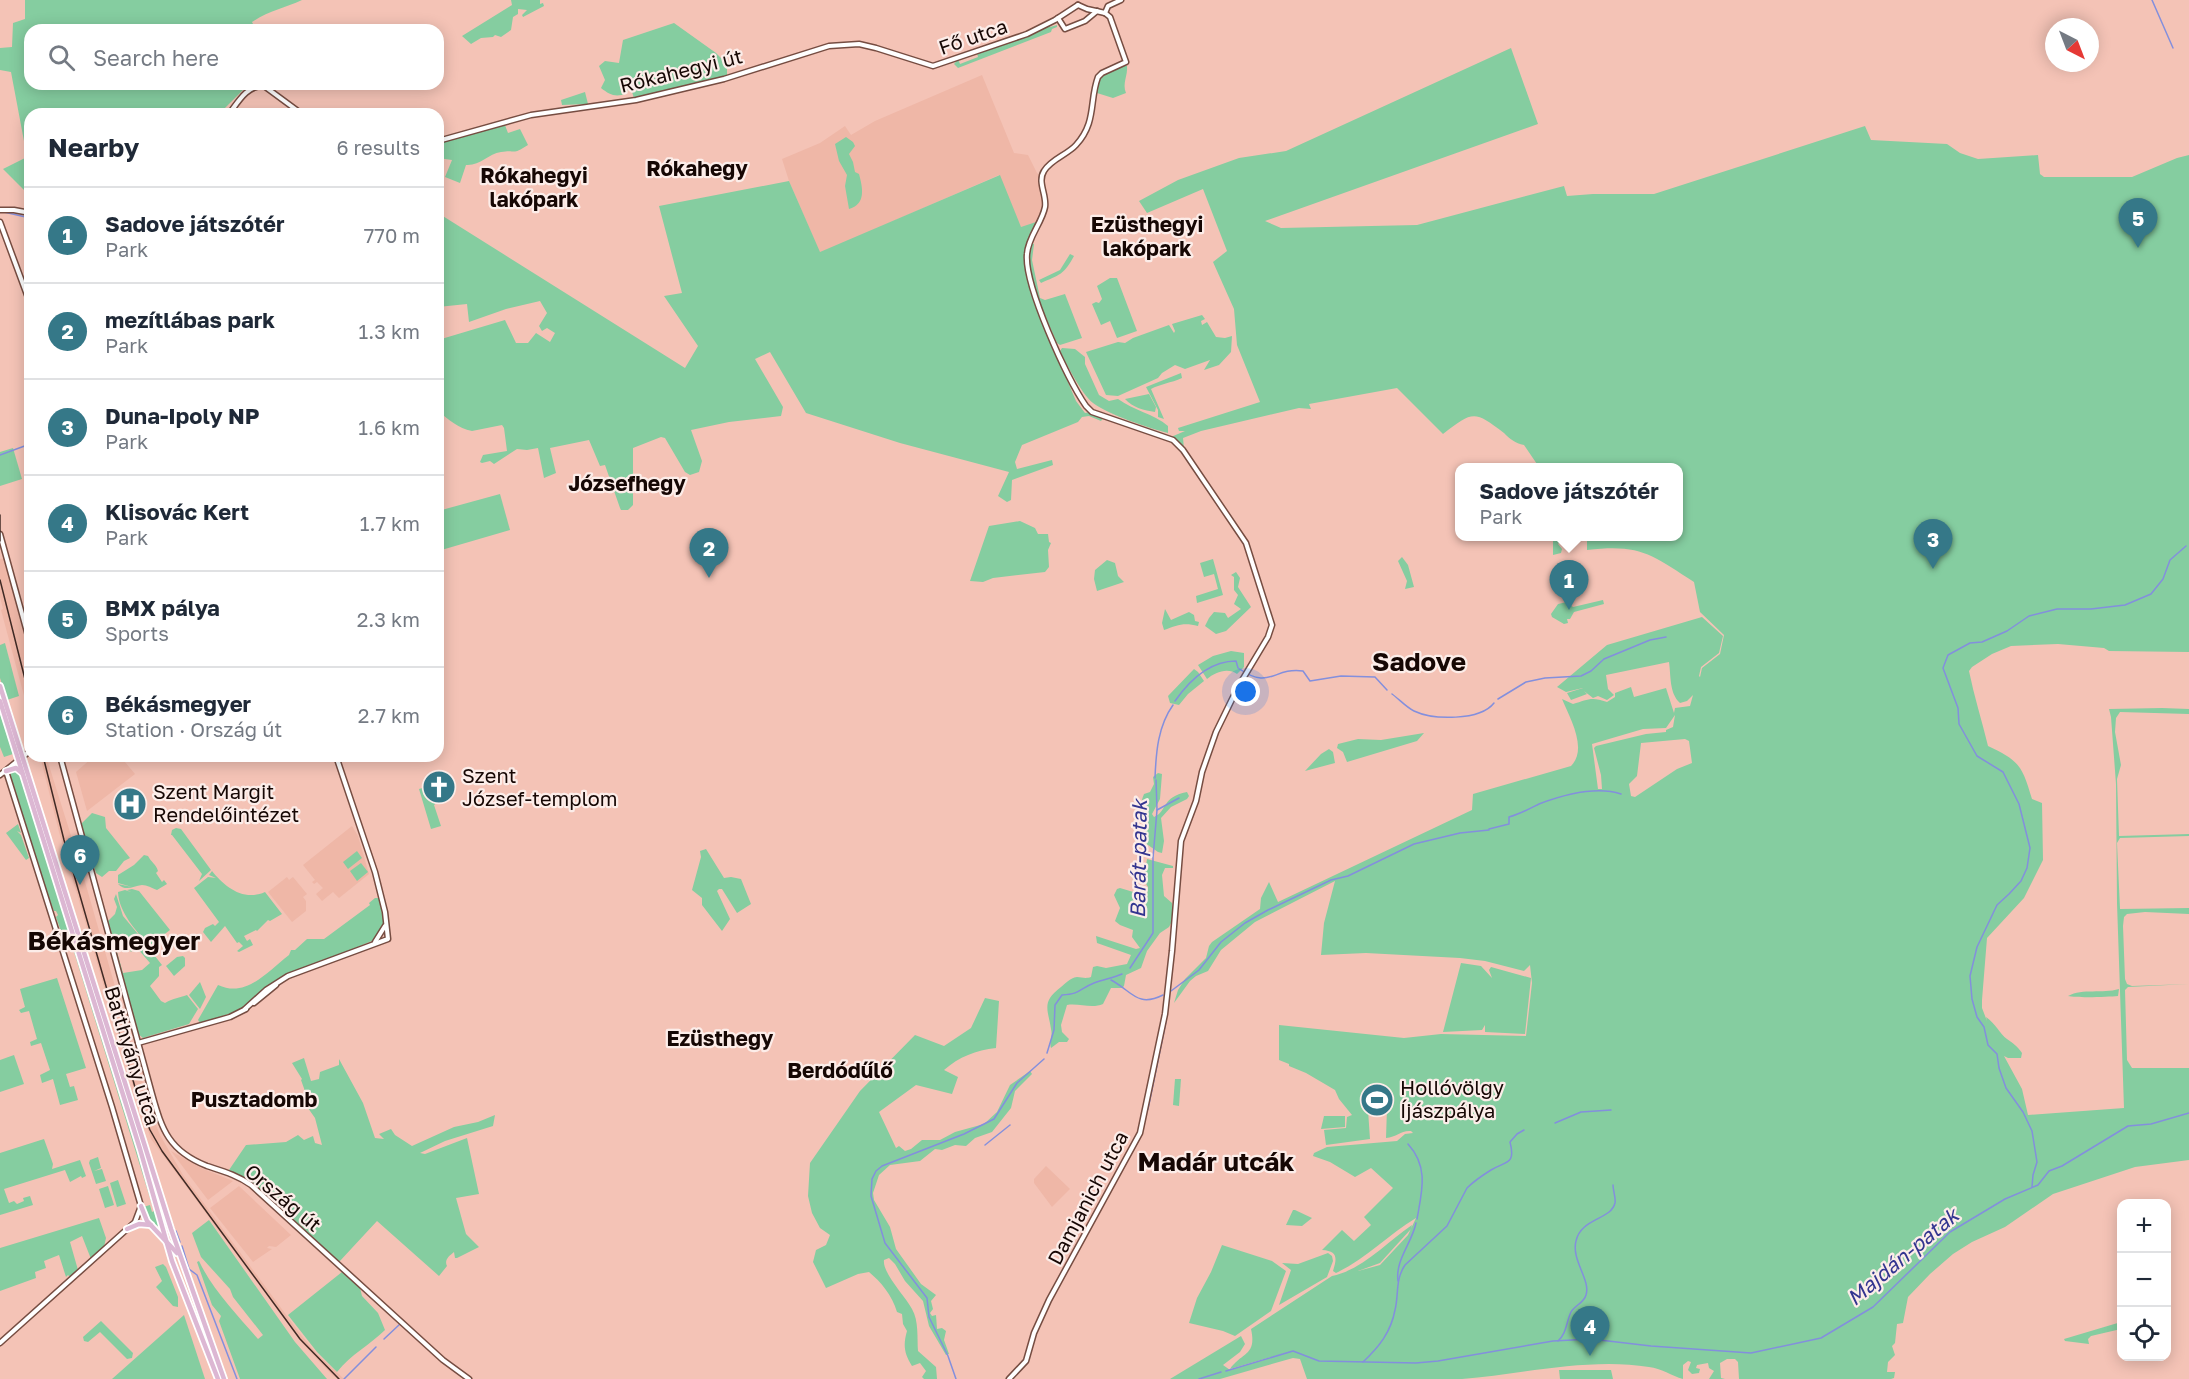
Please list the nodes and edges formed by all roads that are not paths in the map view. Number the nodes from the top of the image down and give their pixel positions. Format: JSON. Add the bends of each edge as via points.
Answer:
{"nodes":[{"id":1,"x":1121,"y":0,"type":"edge"},
{"id":2,"x":1077,"y":2,"type":"edge"},
{"id":3,"x":1087,"y":9,"type":"junction"},
{"id":4,"x":1097,"y":11,"type":"junction"},
{"id":5,"x":1105,"y":13,"type":"junction"},
{"id":6,"x":1089,"y":17,"type":"junction"},
{"id":7,"x":1058,"y":18,"type":"junction"},
{"id":8,"x":929,"y":66,"type":"joint"},
{"id":9,"x":254,"y":90,"type":"edge"},
{"id":10,"x":268,"y":90,"type":"edge"},
{"id":11,"x":233,"y":108,"type":"edge"},
{"id":12,"x":293,"y":108,"type":"edge"},
{"id":13,"x":444,"y":139,"type":"edge"},
{"id":14,"x":0,"y":210,"type":"edge"},
{"id":15,"x":24,"y":212,"type":"edge"},
{"id":16,"x":0,"y":222,"type":"edge"},
{"id":17,"x":24,"y":287,"type":"edge"},
{"id":18,"x":0,"y":534,"type":"edge"},
{"id":19,"x":24,"y":622,"type":"edge"},
{"id":20,"x":0,"y":686,"type":"edge"},
{"id":21,"x":0,"y":701,"type":"edge"},
{"id":22,"x":24,"y":756,"type":"edge"},
{"id":23,"x":20,"y":759,"type":"junction"},
{"id":24,"x":62,"y":762,"type":"edge"},
{"id":25,"x":338,"y":762,"type":"edge"},
{"id":26,"x":6,"y":771,"type":"junction"},
{"id":27,"x":22,"y":773,"type":"junction"},
{"id":28,"x":0,"y":775,"type":"edge"},
{"id":29,"x":386,"y":922,"type":"junction"},
{"id":30,"x":388,"y":934,"type":"junction"},
{"id":31,"x":382,"y":937,"type":"junction"},
{"id":32,"x":138,"y":1043,"type":"junction"},
{"id":33,"x":141,"y":1206,"type":"junction"},
{"id":34,"x":151,"y":1225,"type":"junction"},
{"id":35,"x":127,"y":1228,"type":"junction"},
{"id":36,"x":167,"y":1243,"type":"junction"},
{"id":37,"x":180,"y":1255,"type":"junction"},
{"id":38,"x":0,"y":1342,"type":"edge"},
{"id":39,"x":218,"y":1379,"type":"edge"},
{"id":40,"x":224,"y":1379,"type":"edge"},
{"id":41,"x":469,"y":1379,"type":"edge"},
{"id":42,"x":1009,"y":1379,"type":"edge"}],
"edges":[{"from":1,"to":5,"type":"main road","via":[[1108,6]]},
{"from":2,"to":3,"type":"main road","name":"Fő utca"},
{"from":2,"to":7,"type":"main road","name":"Fő utca"},
{"from":3,"to":4,"type":"main road","name":"Fő utca"},
{"from":3,"to":6,"type":"main road"},
{"from":4,"to":5,"type":"main road","name":"Fő utca"},
{"from":4,"to":6,"type":"main road"},
{"from":5,"to":42,"type":"main road","name":"Damjanich utca","via":[[1110,17],[1126,62],[1098,77],[1092,117],[1079,141],[1043,173],[1045,207],[1028,249],[1027,264],[1038,305],[1086,406],[1179,444],[1246,543],[1272,625],[1216,732],[1181,841],[1168,984],[1138,1139],[1049,1300],[1026,1361]]},
{"from":6,"to":7,"type":"main road","via":[[1065,29]]},
{"from":7,"to":8,"type":"main road","name":"Fő utca","via":[[1014,39]]},
{"from":8,"to":13,"type":"main road","name":"Rókahegyi út","via":[[859,44],[829,46],[724,79],[636,100],[531,115]]},
{"from":9,"to":11,"type":"main road","via":[[243,95]]},
{"from":10,"to":12,"type":"main road"},
{"from":14,"to":15,"type":"main road"},
{"from":16,"to":17,"type":"main road"},
{"from":18,"to":19,"type":"main road"},
{"from":20,"to":23,"type":"main road","name":"Batthyány utca"},
{"from":21,"to":23,"type":"main road","name":"Batthyány utca"},
{"from":22,"to":23,"type":"main road"},
{"from":23,"to":26,"type":"main road"},
{"from":23,"to":27,"type":"main road","name":"Batthyány utca"},
{"from":23,"to":37,"type":"main road","name":"Batthyány utca"},
{"from":24,"to":32,"type":"main road","name":"Ország út"},
{"from":25,"to":29,"type":"main road","via":[[371,856]]},
{"from":26,"to":27,"type":"main road","via":[[16,768]]},
{"from":26,"to":28,"type":"main road"},
{"from":26,"to":33,"type":"main road"},
{"from":27,"to":36,"type":"main road","name":"Batthyány utca"},
{"from":29,"to":30,"type":"main road"},
{"from":29,"to":31,"type":"main road"},
{"from":30,"to":31,"type":"main road"},
{"from":30,"to":31,"type":"main road","via":[[387,940]]},
{"from":31,"to":32,"type":"main road","via":[[372,945],[282,979],[245,1010]]},
{"from":32,"to":41,"type":"main road","name":"Ország út","via":[[159,1121],[175,1146],[192,1159],[250,1185],[443,1360]]},
{"from":33,"to":34,"type":"main road"},
{"from":33,"to":35,"type":"main road","via":[[138,1217]]},
{"from":34,"to":35,"type":"main road"},
{"from":34,"to":36,"type":"main road"},
{"from":35,"to":38,"type":"main road"},
{"from":36,"to":37,"type":"main road"},
{"from":36,"to":39,"type":"main road","name":"Batthyány utca"},
{"from":37,"to":40,"type":"main road","name":"Batthyány utca"}]}
